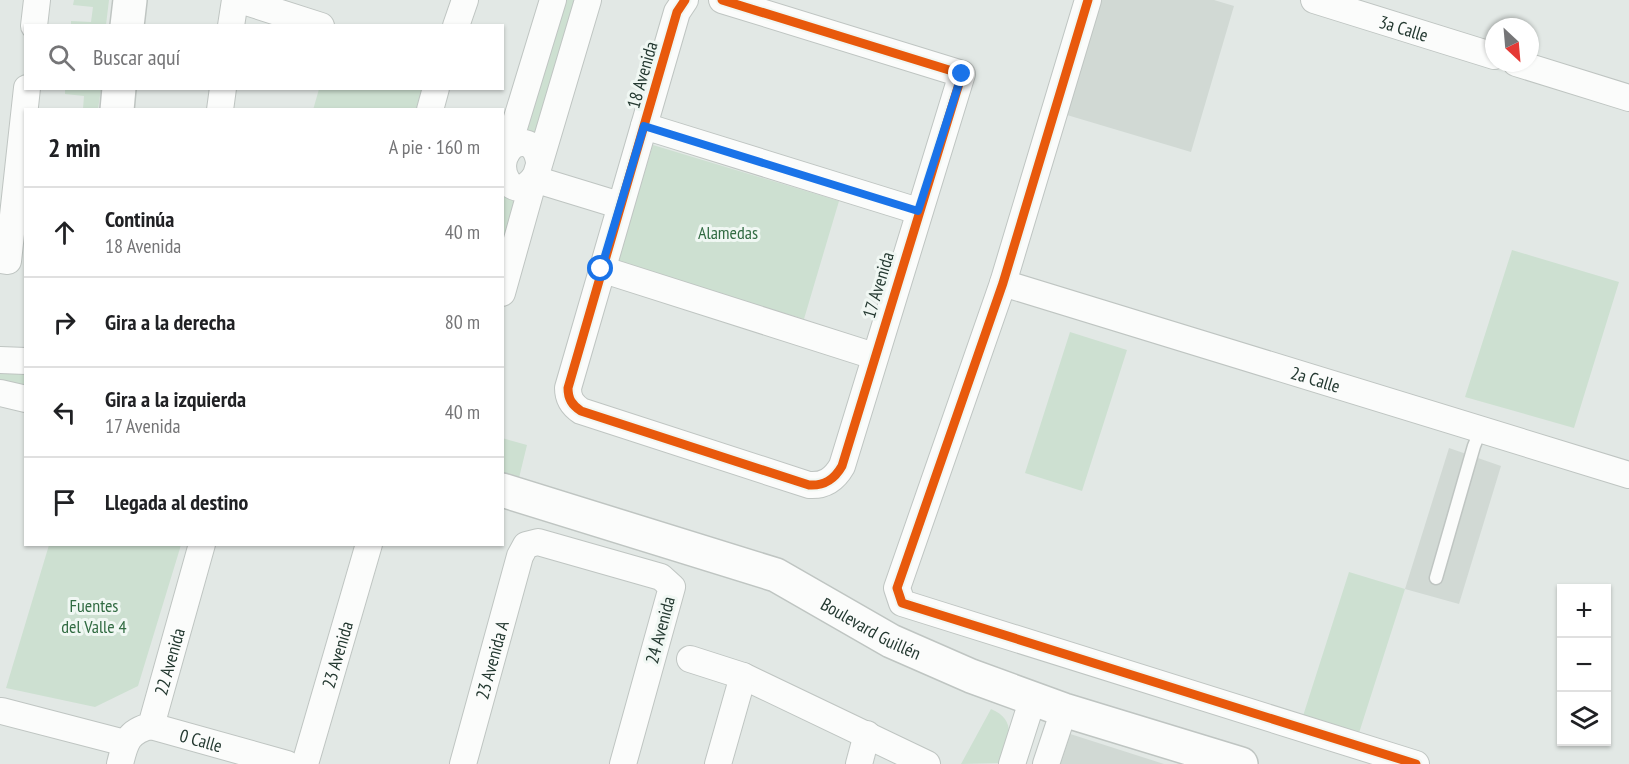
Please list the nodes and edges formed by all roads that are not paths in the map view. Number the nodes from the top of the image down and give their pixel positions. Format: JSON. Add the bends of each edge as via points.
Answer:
{"nodes":[{"id":1,"x":37,"y":0,"type":"edge"},
{"id":2,"x":130,"y":0,"type":"edge"},
{"id":3,"x":235,"y":0,"type":"edge"},
{"id":4,"x":240,"y":0,"type":"edge"},
{"id":5,"x":465,"y":0,"type":"edge"},
{"id":6,"x":554,"y":0,"type":"edge"},
{"id":7,"x":588,"y":0,"type":"edge"},
{"id":8,"x":722,"y":0,"type":"edge"},
{"id":9,"x":1088,"y":0,"type":"edge"},
{"id":10,"x":1314,"y":0,"type":"edge"},
{"id":11,"x":681,"y":6,"type":"edge"},
{"id":12,"x":34,"y":24,"type":"edge"},
{"id":13,"x":127,"y":24,"type":"edge"},
{"id":14,"x":231,"y":24,"type":"edge"},
{"id":15,"x":315,"y":24,"type":"edge"},
{"id":16,"x":457,"y":24,"type":"edge"},
{"id":17,"x":1485,"y":53,"type":"edge"},
{"id":18,"x":1539,"y":70,"type":"edge"},
{"id":19,"x":27,"y":90,"type":"edge"},
{"id":20,"x":119,"y":90,"type":"edge"},
{"id":21,"x":223,"y":90,"type":"edge"},
{"id":22,"x":435,"y":90,"type":"edge"},
{"id":23,"x":1629,"y":98,"type":"edge"},
{"id":24,"x":25,"y":108,"type":"edge"},
{"id":25,"x":117,"y":108,"type":"edge"},
{"id":26,"x":220,"y":108,"type":"edge"},
{"id":27,"x":430,"y":108,"type":"edge"},
{"id":28,"x":24,"y":115,"type":"edge"},
{"id":29,"x":644,"y":126,"type":"junction"},
{"id":30,"x":504,"y":158,"type":"edge"},
{"id":31,"x":504,"y":160,"type":"edge"},
{"id":32,"x":537,"y":171,"type":"junction"},
{"id":33,"x":504,"y":177,"type":"edge"},
{"id":34,"x":622,"y":197,"type":"junction"},
{"id":35,"x":918,"y":211,"type":"junction"},
{"id":36,"x":0,"y":260,"type":"edge"},
{"id":37,"x":601,"y":269,"type":"junction"},
{"id":38,"x":1003,"y":283,"type":"junction"},
{"id":39,"x":504,"y":286,"type":"edge"},
{"id":40,"x":874,"y":356,"type":"junction"},
{"id":41,"x":0,"y":360,"type":"edge"},
{"id":42,"x":24,"y":361,"type":"edge"},
{"id":43,"x":0,"y":393,"type":"edge"},
{"id":44,"x":24,"y":399,"type":"edge"},
{"id":45,"x":1481,"y":429,"type":"junction"},
{"id":46,"x":1629,"y":475,"type":"edge"},
{"id":47,"x":809,"y":485,"type":"joint"},
{"id":48,"x":504,"y":491,"type":"edge"},
{"id":49,"x":201,"y":546,"type":"edge"},
{"id":50,"x":368,"y":546,"type":"edge"},
{"id":51,"x":520,"y":556,"type":"joint"},
{"id":52,"x":1436,"y":578,"type":"dead end"},
{"id":53,"x":690,"y":659,"type":"dead end"},
{"id":54,"x":742,"y":676,"type":"junction"},
{"id":55,"x":1033,"y":698,"type":"junction"},
{"id":56,"x":1064,"y":710,"type":"junction"},
{"id":57,"x":2,"y":711,"type":"dead end"},
{"id":58,"x":151,"y":726,"type":"junction"},
{"id":59,"x":867,"y":734,"type":"junction"},
{"id":60,"x":123,"y":754,"type":"edge"},
{"id":61,"x":287,"y":764,"type":"edge"},
{"id":62,"x":305,"y":764,"type":"edge"},
{"id":63,"x":464,"y":764,"type":"edge"},
{"id":64,"x":623,"y":764,"type":"edge"},
{"id":65,"x":718,"y":764,"type":"edge"},
{"id":66,"x":859,"y":764,"type":"edge"},
{"id":67,"x":927,"y":764,"type":"edge"},
{"id":68,"x":1012,"y":764,"type":"edge"},
{"id":69,"x":1046,"y":764,"type":"edge"},
{"id":70,"x":1241,"y":764,"type":"edge"},
{"id":71,"x":1416,"y":764,"type":"edge"}],
"edges":[{"from":1,"to":12,"type":"street"},
{"from":2,"to":13,"type":"main road"},
{"from":3,"to":14,"type":"street"},
{"from":4,"to":15,"type":"street"},
{"from":5,"to":16,"type":"street"},
{"from":6,"to":30,"type":"street"},
{"from":7,"to":32,"type":"street"},
{"from":8,"to":35,"type":"street","name":"17 Avenida","via":[[962,74]]},
{"from":9,"to":38,"type":"street"},
{"from":10,"to":17,"type":"street","name":"3a Calle"},
{"from":11,"to":29,"type":"street","name":"18 Avenida"},
{"from":18,"to":23,"type":"street"},
{"from":19,"to":24,"type":"street"},
{"from":20,"to":25,"type":"main road"},
{"from":21,"to":26,"type":"street"},
{"from":22,"to":27,"type":"street"},
{"from":28,"to":36,"type":"street","via":[[8,261]]},
{"from":29,"to":34,"type":"street","name":"18 Avenida"},
{"from":29,"to":35,"type":"street"},
{"from":31,"to":32,"type":"street","via":[[514,145],[526,142],[536,151]]},
{"from":32,"to":33,"type":"street","via":[[525,186],[513,187]]},
{"from":32,"to":34,"type":"street"},
{"from":32,"to":39,"type":"street"},
{"from":34,"to":37,"type":"street","name":"18 Avenida"},
{"from":35,"to":40,"type":"street","name":"17 Avenida"},
{"from":37,"to":40,"type":"street"},
{"from":37,"to":47,"type":"street","name":"18 Avenida","via":[[568,388],[572,403],[581,411]]},
{"from":38,"to":45,"type":"street","name":"2a Calle"},
{"from":38,"to":71,"type":"street","via":[[897,588],[902,603]]},
{"from":40,"to":47,"type":"street","name":"17 Avenida","via":[[842,466],[828,482]]},
{"from":41,"to":42,"type":"street"},
{"from":43,"to":44,"type":"street"},
{"from":45,"to":46,"type":"street","name":"2a Calle"},
{"from":45,"to":52,"type":"lane"},
{"from":48,"to":55,"type":"main road","name":"Boulevard Guillén","via":[[777,575],[891,641]]},
{"from":49,"to":58,"type":"street","name":"22 Avenida"},
{"from":50,"to":62,"type":"street","name":"23 Avenida"},
{"from":51,"to":63,"type":"street","name":"23 Avenida A"},
{"from":51,"to":64,"type":"street","name":"24 Avenida","via":[[526,545],[538,542],[661,578],[672,586]]},
{"from":53,"to":54,"type":"street"},
{"from":54,"to":59,"type":"street"},
{"from":54,"to":65,"type":"street"},
{"from":55,"to":56,"type":"main road","name":"Boulevard Guillén"},
{"from":55,"to":68,"type":"street"},
{"from":56,"to":69,"type":"street"},
{"from":56,"to":70,"type":"main road","name":"Boulevard Guillén"},
{"from":57,"to":60,"type":"street"},
{"from":58,"to":60,"type":"street","via":[[127,738]]},
{"from":58,"to":61,"type":"street","name":"0 Calle"},
{"from":59,"to":66,"type":"street"},
{"from":59,"to":67,"type":"street"}]}
